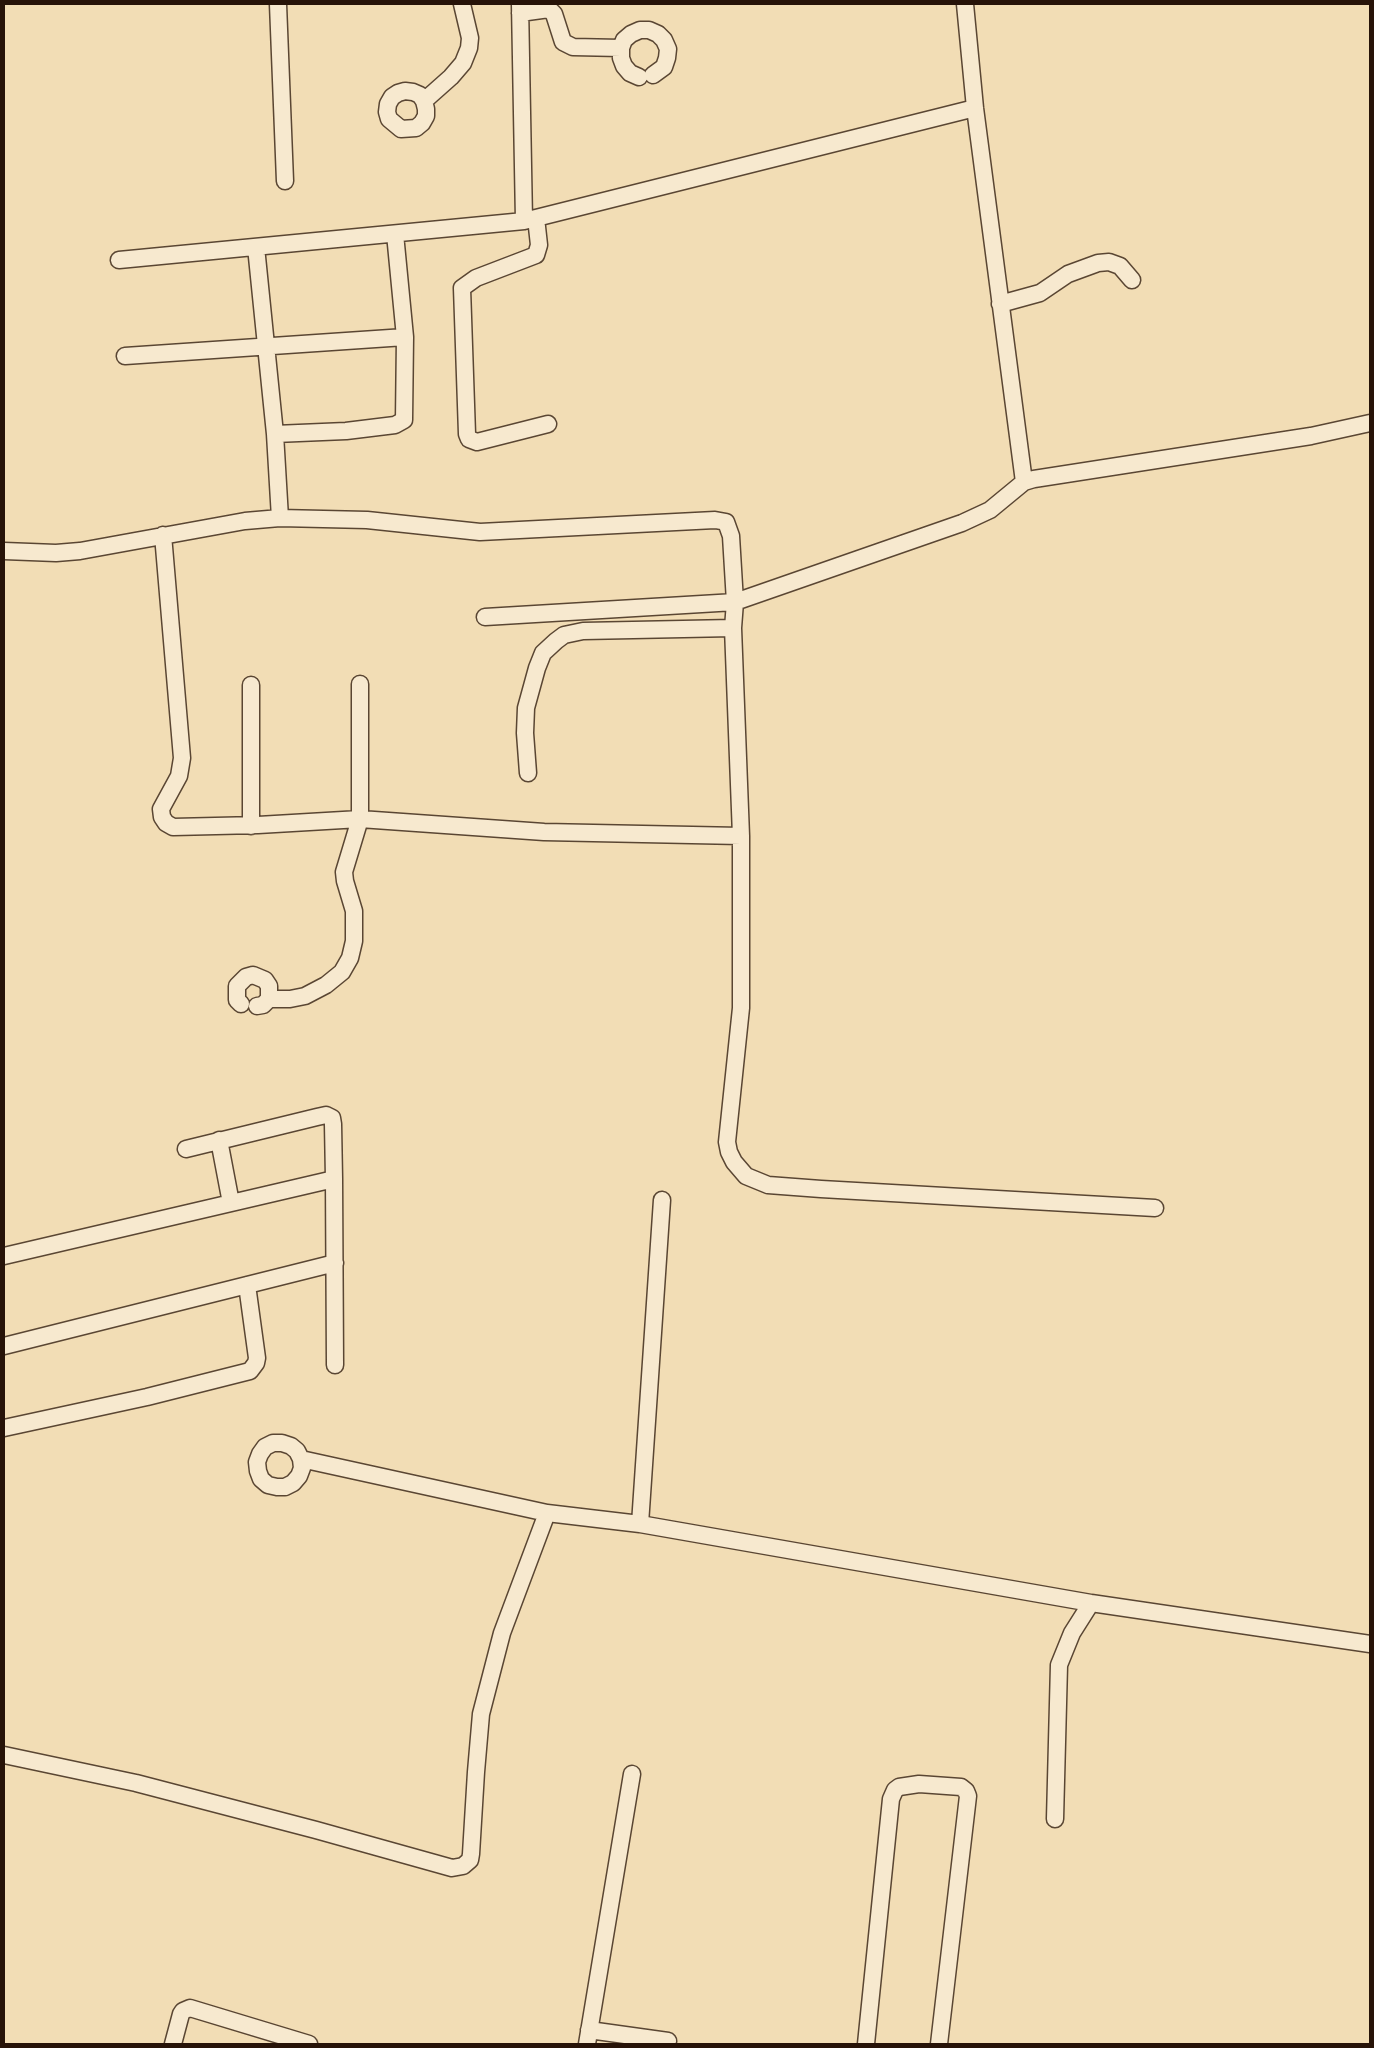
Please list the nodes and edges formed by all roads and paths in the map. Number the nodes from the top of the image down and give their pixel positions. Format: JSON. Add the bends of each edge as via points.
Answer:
{"nodes":[{"id":1,"x":278,"y":4,"type":"edge"},
{"id":2,"x":462,"y":4,"type":"edge"},
{"id":3,"x":965,"y":4,"type":"edge"},
{"id":4,"x":552,"y":7,"type":"edge"},
{"id":5,"x":520,"y":8,"type":"edge"},
{"id":6,"x":621,"y":48,"type":"junction"},
{"id":7,"x":424,"y":101,"type":"dead end"},
{"id":8,"x":975,"y":108,"type":"junction"},
{"id":9,"x":285,"y":181,"type":"dead end"},
{"id":10,"x":530,"y":220,"type":"junction"},
{"id":11,"x":395,"y":234,"type":"junction"},
{"id":12,"x":256,"y":247,"type":"junction"},
{"id":13,"x":119,"y":260,"type":"dead end"},
{"id":14,"x":1132,"y":280,"type":"dead end"},
{"id":15,"x":1000,"y":304,"type":"junction"},
{"id":16,"x":405,"y":337,"type":"junction"},
{"id":17,"x":266,"y":348,"type":"junction"},
{"id":18,"x":126,"y":356,"type":"dead end"},
{"id":19,"x":1370,"y":423,"type":"edge"},
{"id":20,"x":548,"y":424,"type":"dead end"},
{"id":21,"x":275,"y":434,"type":"junction"},
{"id":22,"x":1024,"y":482,"type":"junction"},
{"id":23,"x":280,"y":518,"type":"junction"},
{"id":24,"x":163,"y":535,"type":"junction"},
{"id":25,"x":4,"y":551,"type":"edge"},
{"id":26,"x":735,"y":602,"type":"junction"},
{"id":27,"x":485,"y":617,"type":"dead end"},
{"id":28,"x":734,"y":628,"type":"junction"},
{"id":29,"x":360,"y":684,"type":"dead end"},
{"id":30,"x":251,"y":685,"type":"dead end"},
{"id":31,"x":528,"y":773,"type":"dead end"},
{"id":32,"x":360,"y":819,"type":"junction"},
{"id":33,"x":251,"y":826,"type":"junction"},
{"id":34,"x":741,"y":836,"type":"junction"},
{"id":35,"x":256,"y":1003,"type":"dead end"},
{"id":36,"x":219,"y":1140,"type":"junction"},
{"id":37,"x":186,"y":1148,"type":"dead end"},
{"id":38,"x":334,"y":1179,"type":"junction"},
{"id":39,"x":662,"y":1200,"type":"dead end"},
{"id":40,"x":231,"y":1203,"type":"junction"},
{"id":41,"x":1155,"y":1208,"type":"dead end"},
{"id":42,"x":4,"y":1256,"type":"edge"},
{"id":43,"x":335,"y":1263,"type":"junction"},
{"id":44,"x":247,"y":1285,"type":"junction"},
{"id":45,"x":4,"y":1346,"type":"edge"},
{"id":46,"x":335,"y":1365,"type":"dead end"},
{"id":47,"x":4,"y":1428,"type":"edge"},
{"id":48,"x":301,"y":1459,"type":"dead end"},
{"id":49,"x":547,"y":1513,"type":"junction"},
{"id":50,"x":640,"y":1524,"type":"junction"},
{"id":51,"x":1091,"y":1603,"type":"junction"},
{"id":52,"x":1370,"y":1644,"type":"edge"},
{"id":53,"x":4,"y":1754,"type":"edge"},
{"id":54,"x":632,"y":1774,"type":"dead end"},
{"id":55,"x":1055,"y":1819,"type":"dead end"},
{"id":56,"x":588,"y":2037,"type":"edge"},
{"id":57,"x":635,"y":2041,"type":"edge"},
{"id":58,"x":668,"y":2042,"type":"dead end"},
{"id":59,"x":173,"y":2044,"type":"edge"},
{"id":60,"x":309,"y":2044,"type":"edge"},
{"id":61,"x":866,"y":2044,"type":"edge"},
{"id":62,"x":939,"y":2044,"type":"edge"}],
"edges":[{"from":1,"to":9,"type":"street"},
{"from":2,"to":7,"type":"street","via":[[470,38],[465,57],[457,71]]},
{"from":3,"to":8,"type":"street"},
{"from":4,"to":5,"type":"street"},
{"from":4,"to":6,"type":"street","via":[[561,37],[568,45]]},
{"from":5,"to":10,"type":"street"},
{"from":6,"to":6,"type":"street","via":[[631,34],[649,30],[664,40],[668,58],[664,67],[646,76],[630,73],[621,58]]},
{"from":8,"to":10,"type":"street"},
{"from":8,"to":15,"type":"street"},
{"from":10,"to":11,"type":"street"},
{"from":10,"to":20,"type":"street","via":[[539,246],[536,254],[476,278],[462,288],[467,434],[476,442]]},
{"from":11,"to":12,"type":"street"},
{"from":11,"to":16,"type":"street"},
{"from":12,"to":13,"type":"street"},
{"from":12,"to":17,"type":"street"},
{"from":14,"to":15,"type":"street","via":[[1120,266],[1098,263],[1068,274],[1040,293]]},
{"from":15,"to":22,"type":"street"},
{"from":16,"to":17,"type":"street"},
{"from":16,"to":21,"type":"street","via":[[404,418],[401,423]]},
{"from":17,"to":18,"type":"street"},
{"from":17,"to":21,"type":"street"},
{"from":19,"to":22,"type":"street","via":[[1311,436]]},
{"from":21,"to":23,"type":"street"},
{"from":22,"to":26,"type":"street","via":[[990,510],[962,523]]},
{"from":23,"to":24,"type":"street"},
{"from":23,"to":26,"type":"street","via":[[367,520],[480,532],[721,520],[728,526],[731,536]]},
{"from":24,"to":25,"type":"street","via":[[80,551]]},
{"from":24,"to":33,"type":"street","via":[[182,758],[179,776],[161,809],[162,817],[173,827]]},
{"from":26,"to":27,"type":"street"},
{"from":26,"to":28,"type":"street"},
{"from":28,"to":31,"type":"street","via":[[583,631],[564,635],[543,653],[526,708]]},
{"from":28,"to":34,"type":"street"},
{"from":29,"to":32,"type":"street"},
{"from":30,"to":33,"type":"street"},
{"from":32,"to":33,"type":"street"},
{"from":32,"to":34,"type":"street","via":[[544,832]]},
{"from":32,"to":35,"type":"street","via":[[344,872],[354,911],[354,941],[350,958],[336,979],[305,996]]},
{"from":34,"to":41,"type":"street","via":[[741,1008],[727,1142],[740,1171],[760,1183],[812,1189]]},
{"from":36,"to":37,"type":"street"},
{"from":36,"to":38,"type":"street","via":[[329,1116],[334,1124]]},
{"from":36,"to":40,"type":"street"},
{"from":38,"to":40,"type":"street"},
{"from":38,"to":43,"type":"street"},
{"from":39,"to":50,"type":"street"},
{"from":40,"to":42,"type":"street"},
{"from":43,"to":44,"type":"street"},
{"from":43,"to":46,"type":"street"},
{"from":44,"to":45,"type":"street"},
{"from":44,"to":47,"type":"street","via":[[256,1358],[250,1371]]},
{"from":48,"to":49,"type":"street"},
{"from":49,"to":50,"type":"street"},
{"from":49,"to":53,"type":"street","via":[[502,1633],[482,1714],[472,1854],[463,1866],[452,1868],[136,1782]]},
{"from":50,"to":51,"type":"street"},
{"from":51,"to":52,"type":"street"},
{"from":51,"to":55,"type":"street","via":[[1072,1633],[1059,1664]]},
{"from":54,"to":56,"type":"street"},
{"from":56,"to":57,"type":"street"},
{"from":57,"to":58,"type":"street"},
{"from":59,"to":60,"type":"street","via":[[181,2014],[190,2008]]},
{"from":61,"to":62,"type":"street","via":[[891,1799],[899,1787],[919,1784],[961,1787],[968,1796]]}]}
